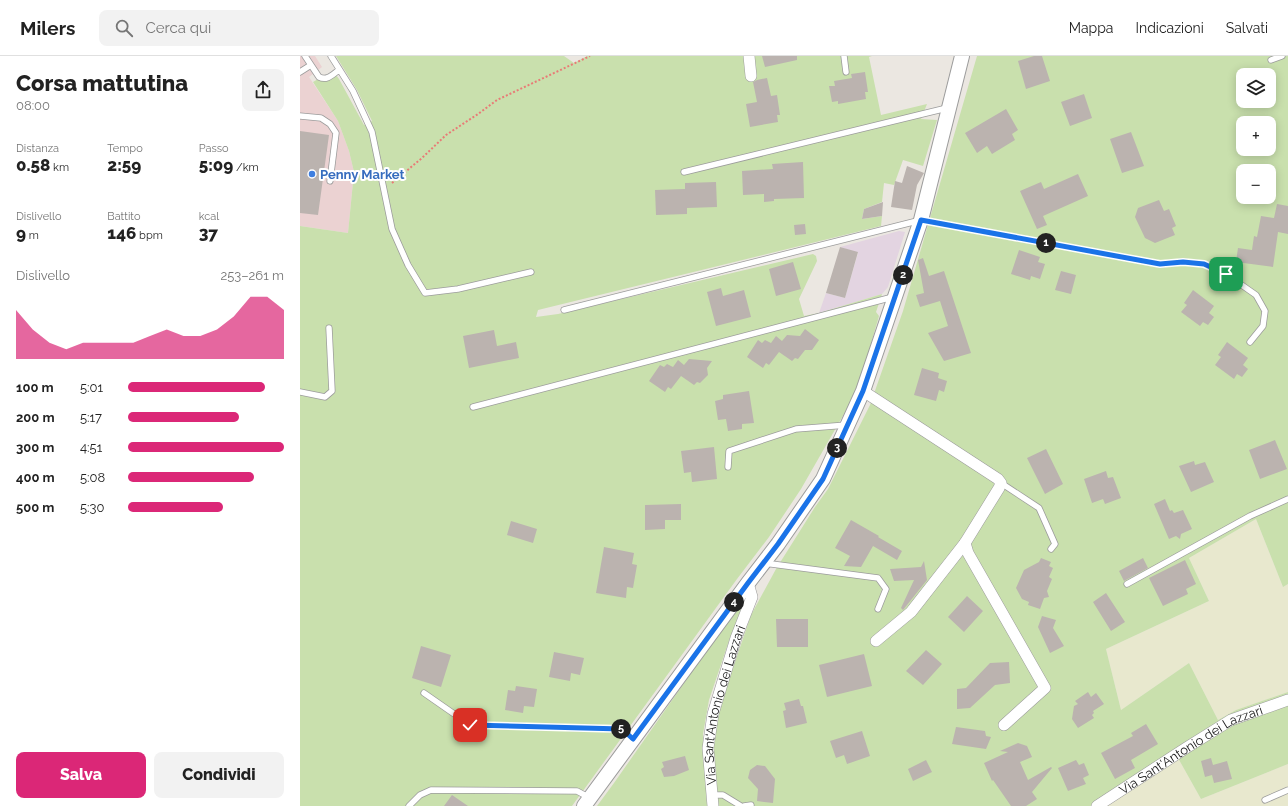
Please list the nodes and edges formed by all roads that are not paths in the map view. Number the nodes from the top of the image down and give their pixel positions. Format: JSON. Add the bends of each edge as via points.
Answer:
{"nodes":[{"id":1,"x":305,"y":56,"type":"edge"},
{"id":2,"x":331,"y":56,"type":"edge"},
{"id":3,"x":749,"y":56,"type":"edge"},
{"id":4,"x":844,"y":56,"type":"edge"},
{"id":5,"x":962,"y":56,"type":"edge"},
{"id":6,"x":1282,"y":56,"type":"edge"},
{"id":7,"x":1271,"y":60,"type":"dead end"},
{"id":8,"x":311,"y":65,"type":"junction"},
{"id":9,"x":339,"y":70,"type":"junction"},
{"id":10,"x":300,"y":72,"type":"edge"},
{"id":11,"x":846,"y":72,"type":"dead end"},
{"id":12,"x":751,"y":76,"type":"dead end"},
{"id":13,"x":949,"y":108,"type":"junction"},
{"id":14,"x":300,"y":116,"type":"edge"},
{"id":15,"x":684,"y":172,"type":"dead end"},
{"id":16,"x":330,"y":181,"type":"dead end"},
{"id":17,"x":921,"y":220,"type":"junction"},
{"id":18,"x":531,"y":272,"type":"dead end"},
{"id":19,"x":896,"y":296,"type":"junction"},
{"id":20,"x":564,"y":310,"type":"dead end"},
{"id":21,"x":329,"y":328,"type":"dead end"},
{"id":22,"x":1250,"y":342,"type":"dead end"},
{"id":23,"x":863,"y":391,"type":"junction"},
{"id":24,"x":300,"y":392,"type":"edge"},
{"id":25,"x":473,"y":407,"type":"dead end"},
{"id":26,"x":847,"y":425,"type":"junction"},
{"id":27,"x":728,"y":467,"type":"dead end"},
{"id":28,"x":1001,"y":483,"type":"junction"},
{"id":29,"x":1288,"y":499,"type":"edge"},
{"id":30,"x":965,"y":543,"type":"junction"},
{"id":31,"x":1051,"y":548,"type":"dead end"},
{"id":32,"x":764,"y":563,"type":"junction"},
{"id":33,"x":748,"y":583,"type":"junction"},
{"id":34,"x":1127,"y":584,"type":"dead end"},
{"id":35,"x":878,"y":609,"type":"dead end"},
{"id":36,"x":876,"y":641,"type":"dead end"},
{"id":37,"x":424,"y":693,"type":"dead end"},
{"id":38,"x":1288,"y":700,"type":"edge"},
{"id":39,"x":1004,"y":725,"type":"dead end"},
{"id":40,"x":633,"y":739,"type":"junction"},
{"id":41,"x":1288,"y":790,"type":"edge"},
{"id":42,"x":1265,"y":800,"type":"dead end"},
{"id":43,"x":713,"y":801,"type":"edge"},
{"id":44,"x":587,"y":802,"type":"edge"},
{"id":45,"x":751,"y":805,"type":"dead end"},
{"id":46,"x":408,"y":806,"type":"edge"},
{"id":47,"x":741,"y":806,"type":"edge"},
{"id":48,"x":744,"y":806,"type":"edge"},
{"id":49,"x":1097,"y":806,"type":"edge"}],
"edges":[{"from":1,"to":8,"type":"lane"},
{"from":2,"to":9,"type":"lane"},
{"from":3,"to":12,"type":"street"},
{"from":4,"to":11,"type":"lane"},
{"from":5,"to":13,"type":"street","name":"Via Sant'Antonio dei Lazzari"},
{"from":6,"to":7,"type":"lane"},
{"from":8,"to":9,"type":"lane","via":[[319,77],[327,79]]},
{"from":8,"to":10,"type":"lane"},
{"from":9,"to":18,"type":"lane","via":[[353,92],[372,132],[392,229],[408,265],[425,293],[458,289]]},
{"from":13,"to":15,"type":"lane"},
{"from":13,"to":17,"type":"street","name":"Via Sant'Antonio dei Lazzari"},
{"from":14,"to":16,"type":"lane","via":[[321,118],[336,132]]},
{"from":17,"to":19,"type":"street","name":"Via Sant'Antonio dei Lazzari"},
{"from":17,"to":20,"type":"lane"},
{"from":17,"to":22,"type":"lane","via":[[1160,264],[1204,264],[1226,274],[1256,295],[1265,311],[1263,326]]},
{"from":19,"to":23,"type":"street","name":"Via Sant'Antonio dei Lazzari"},
{"from":19,"to":25,"type":"lane"},
{"from":21,"to":24,"type":"lane","via":[[332,391],[325,397]]},
{"from":23,"to":26,"type":"street","name":"Via Sant'Antonio dei Lazzari"},
{"from":23,"to":28,"type":"street"},
{"from":26,"to":27,"type":"lane","via":[[796,429],[729,451]]},
{"from":26,"to":32,"type":"street","name":"Via Sant'Antonio dei Lazzari","via":[[823,479]]},
{"from":28,"to":30,"type":"street"},
{"from":28,"to":31,"type":"lane","via":[[1039,508],[1055,544]]},
{"from":29,"to":34,"type":"lane","via":[[1250,516]]},
{"from":30,"to":36,"type":"street","via":[[911,612]]},
{"from":30,"to":39,"type":"street","via":[[968,553],[1045,688]]},
{"from":32,"to":33,"type":"street","name":"Via Sant'Antonio dei Lazzari"},
{"from":32,"to":35,"type":"lane","via":[[878,578],[886,589]]},
{"from":33,"to":40,"type":"street","name":"Via Sant'Antonio dei Lazzari"},
{"from":33,"to":43,"type":"street","name":"Via Sant'Antonio dei Lazzari","via":[[752,597],[736,638],[713,714],[708,748]]},
{"from":37,"to":40,"type":"lane","via":[[470,725],[622,729]]},
{"from":38,"to":49,"type":"street","name":"Via Sant'Antonio dei Lazzari","via":[[1231,720]]},
{"from":40,"to":44,"type":"street","name":"Via Sant'Antonio dei Lazzari"},
{"from":41,"to":42,"type":"lane"},
{"from":43,"to":47,"type":"lane","via":[[723,795]]},
{"from":44,"to":46,"type":"lane","via":[[577,791],[431,790],[420,795]]},
{"from":45,"to":48,"type":"lane"}]}
